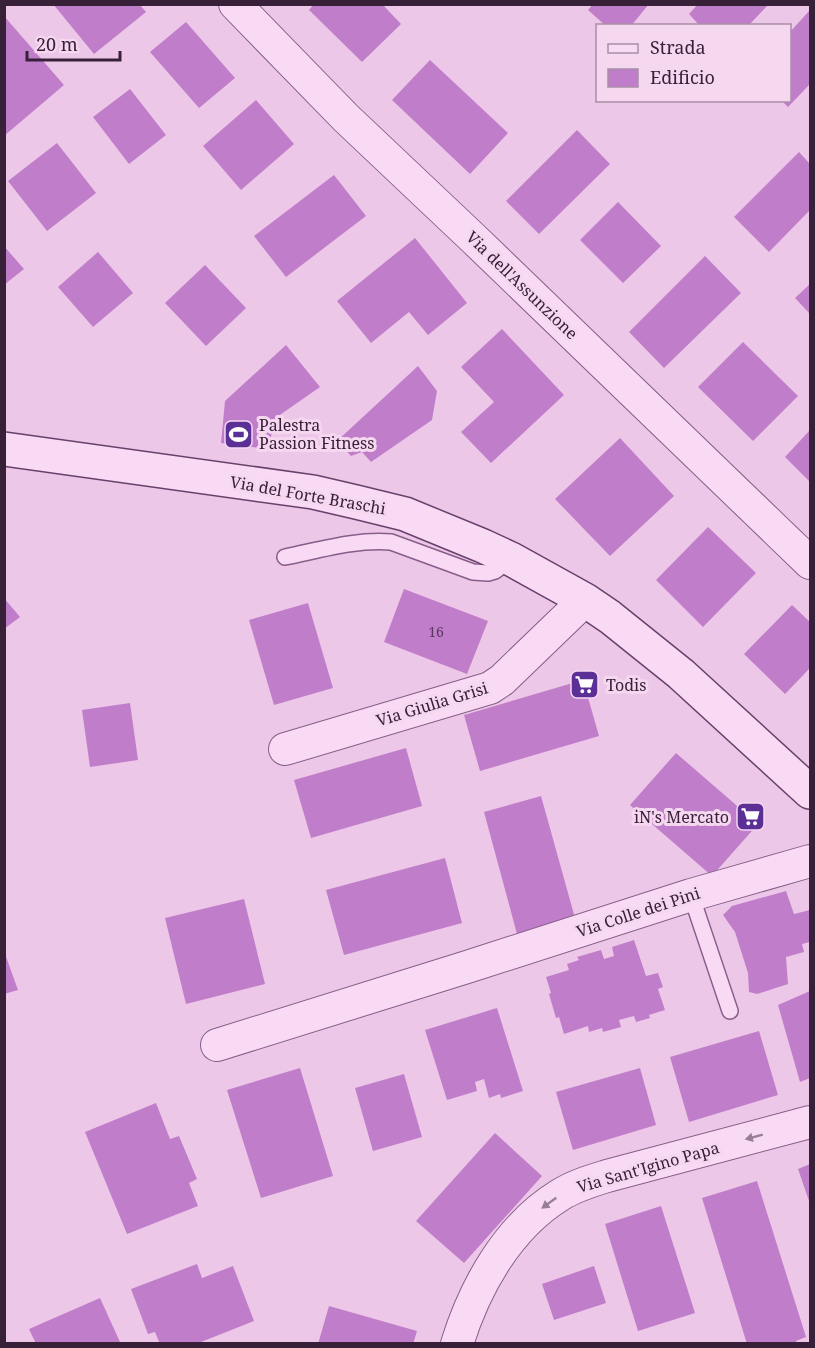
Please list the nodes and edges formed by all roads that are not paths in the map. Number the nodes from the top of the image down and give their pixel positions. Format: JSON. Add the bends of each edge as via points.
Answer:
{"nodes":[{"id":1,"x":235,"y":4,"type":"edge"},
{"id":2,"x":4,"y":450,"type":"edge"},
{"id":3,"x":285,"y":557,"type":"dead end"},
{"id":4,"x":511,"y":560,"type":"junction"},
{"id":5,"x":810,"y":563,"type":"edge"},
{"id":6,"x":585,"y":600,"type":"junction"},
{"id":7,"x":285,"y":749,"type":"dead end"},
{"id":8,"x":810,"y":792,"type":"edge"},
{"id":9,"x":810,"y":861,"type":"edge"},
{"id":10,"x":691,"y":895,"type":"junction"},
{"id":11,"x":730,"y":1011,"type":"dead end"},
{"id":12,"x":217,"y":1045,"type":"dead end"},
{"id":13,"x":810,"y":1122,"type":"edge"},
{"id":14,"x":457,"y":1344,"type":"edge"}],
"edges":[{"from":1,"to":5,"type":"street","name":"Via dell'Assunzione","via":[[346,118]]},
{"from":2,"to":4,"type":"street","name":"Via del Forte Braschi","via":[[313,492],[405,514]]},
{"from":3,"to":4,"type":"lane","via":[[379,541],[473,572],[495,571]]},
{"from":4,"to":6,"type":"street","name":"Via del Forte Braschi"},
{"from":6,"to":7,"type":"street","name":"Via Giulia Grisi","via":[[490,688]]},
{"from":6,"to":8,"type":"street","name":"Via del Forte Braschi","via":[[674,668]]},
{"from":9,"to":10,"type":"street","name":"Via Colle dei Pini"},
{"from":10,"to":11,"type":"lane"},
{"from":10,"to":12,"type":"street","name":"Via Colle dei Pini"},
{"from":13,"to":14,"type":"street","name":"Via Sant'Igino Papa","one_way":true,"via":[[607,1176],[562,1193],[530,1218],[496,1260],[466,1317]]}]}
